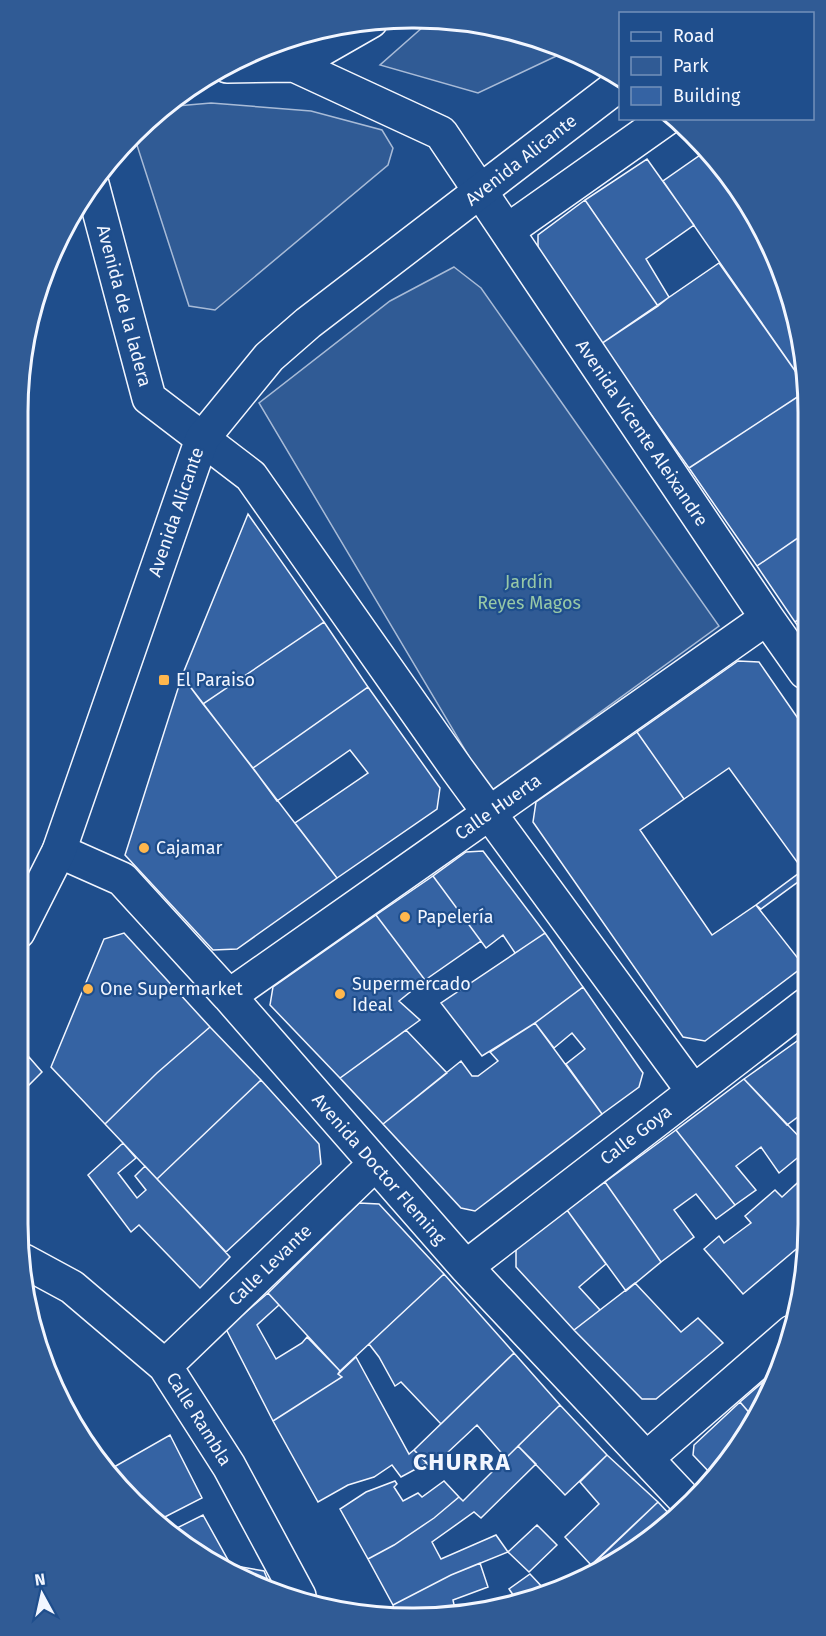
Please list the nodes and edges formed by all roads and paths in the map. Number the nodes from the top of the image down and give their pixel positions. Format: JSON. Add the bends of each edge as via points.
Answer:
{"nodes":[{"id":1,"x":347,"y":34,"type":"edge"},
{"id":2,"x":294,"y":65,"type":"junction"},
{"id":3,"x":248,"y":66,"type":"edge"},
{"id":4,"x":617,"y":87,"type":"edge"},
{"id":5,"x":663,"y":121,"type":"edge"},
{"id":6,"x":481,"y":191,"type":"junction"},
{"id":7,"x":95,"y":196,"type":"edge"},
{"id":8,"x":507,"y":231,"type":"junction"},
{"id":9,"x":202,"y":439,"type":"junction"},
{"id":10,"x":767,"y":618,"type":"junction"},
{"id":11,"x":798,"y":661,"type":"edge"},
{"id":12,"x":489,"y":813,"type":"junction"},
{"id":13,"x":59,"y":851,"type":"junction"},
{"id":14,"x":28,"y":912,"type":"edge"},
{"id":15,"x":229,"y":996,"type":"junction"},
{"id":16,"x":798,"y":1011,"type":"edge"},
{"id":17,"x":693,"y":1091,"type":"junction"},
{"id":18,"x":375,"y":1164,"type":"junction"},
{"id":19,"x":31,"y":1265,"type":"edge"},
{"id":20,"x":466,"y":1267,"type":"junction"},
{"id":21,"x":778,"y":1344,"type":"edge"},
{"id":22,"x":165,"y":1366,"type":"junction"},
{"id":23,"x":647,"y":1458,"type":"junction"},
{"id":24,"x":683,"y":1497,"type":"edge"},
{"id":25,"x":295,"y":1589,"type":"edge"}],
"edges":[{"from":1,"to":2,"type":"street"},
{"from":2,"to":3,"type":"street"},
{"from":2,"to":6,"type":"street","name":"Avenida Vicente Aleixandre","via":[[441,133]]},
{"from":4,"to":6,"type":"street","name":"Avenida Alicante"},
{"from":5,"to":8,"type":"street"},
{"from":6,"to":8,"type":"street","name":"Avenida Vicente Aleixandre"},
{"from":6,"to":9,"type":"street","name":"Avenida Alicante","via":[[269,357]]},
{"from":7,"to":9,"type":"street","name":"Avenida de la ladera","via":[[149,398]]},
{"from":8,"to":10,"type":"street","name":"Avenida Vicente Aleixandre"},
{"from":9,"to":12,"type":"street","name":"Avenida de la ladera","via":[[251,476]]},
{"from":9,"to":13,"type":"street","name":"Avenida Alicante"},
{"from":10,"to":11,"type":"street","name":"Avenida Vicente Aleixandre"},
{"from":10,"to":12,"type":"street","name":"Calle Huerta"},
{"from":12,"to":15,"type":"street","name":"Calle Huerta"},
{"from":12,"to":17,"type":"street","name":"Avenida de la ladera"},
{"from":13,"to":14,"type":"street","name":"Avenida Alicante"},
{"from":13,"to":15,"type":"street","name":"Avenida Doctor Fleming","via":[[122,879]]},
{"from":15,"to":18,"type":"street","name":"Avenida Doctor Fleming"},
{"from":16,"to":17,"type":"street","name":"Calle Goya"},
{"from":17,"to":20,"type":"street","name":"Calle Goya"},
{"from":18,"to":20,"type":"street","name":"Avenida Doctor Fleming"},
{"from":18,"to":22,"type":"street","name":"Calle Levante"},
{"from":19,"to":22,"type":"street","name":"Calle Rambla","via":[[72,1287]]},
{"from":20,"to":23,"type":"street","name":"Avenida Doctor Fleming"},
{"from":21,"to":23,"type":"street"},
{"from":22,"to":25,"type":"street","name":"Calle Rambla","via":[[229,1467]]},
{"from":23,"to":24,"type":"street","name":"Avenida Doctor Fleming"}]}
